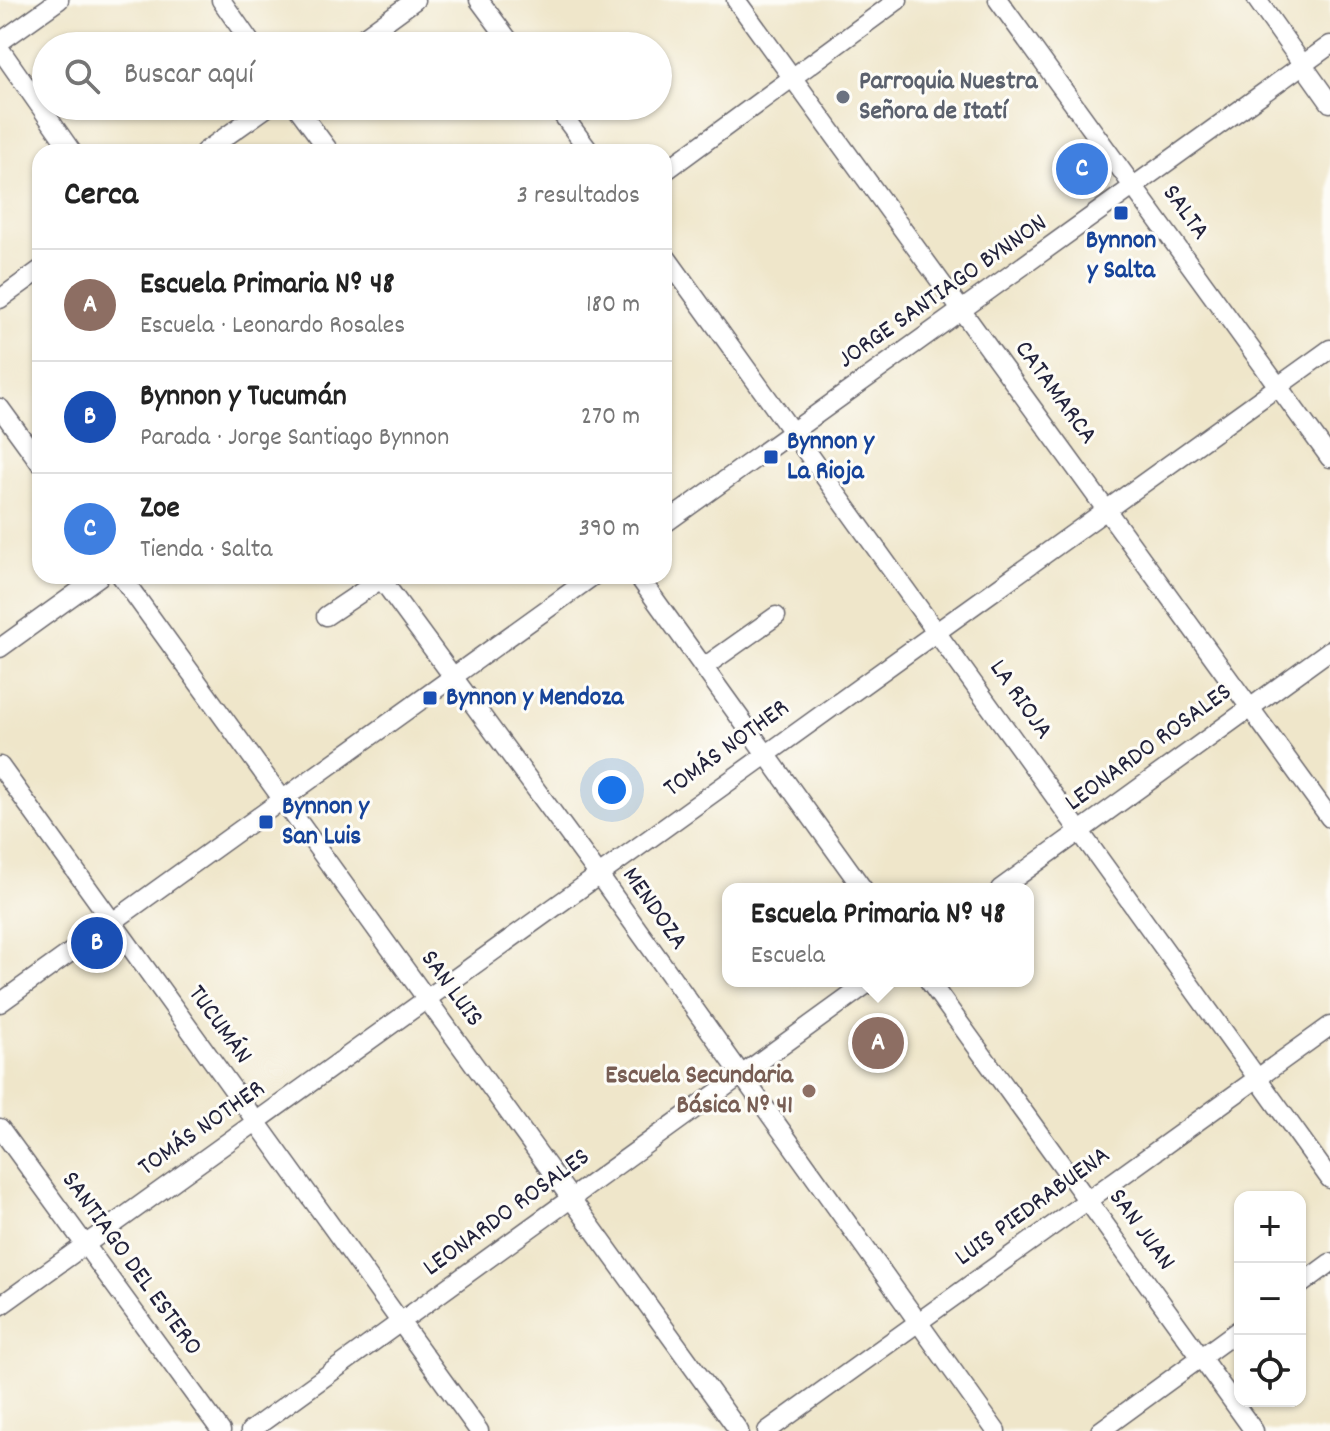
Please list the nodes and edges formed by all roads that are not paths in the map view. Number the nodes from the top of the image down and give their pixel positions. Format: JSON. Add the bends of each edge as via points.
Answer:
{"nodes":[{"id":1,"x":59,"y":0,"type":"edge"},
{"id":2,"x":221,"y":0,"type":"edge"},
{"id":3,"x":415,"y":0,"type":"edge"},
{"id":4,"x":479,"y":0,"type":"edge"},
{"id":5,"x":736,"y":0,"type":"edge"},
{"id":6,"x":898,"y":0,"type":"edge"},
{"id":7,"x":998,"y":0,"type":"edge"},
{"id":8,"x":1257,"y":0,"type":"edge"},
{"id":9,"x":243,"y":32,"type":"edge"},
{"id":10,"x":371,"y":32,"type":"edge"},
{"id":11,"x":503,"y":32,"type":"edge"},
{"id":12,"x":0,"y":42,"type":"edge"},
{"id":13,"x":1330,"y":45,"type":"edge"},
{"id":14,"x":0,"y":49,"type":"edge"},
{"id":15,"x":1302,"y":65,"type":"junction"},
{"id":16,"x":791,"y":78,"type":"junction"},
{"id":17,"x":32,"y":95,"type":"edge"},
{"id":18,"x":1330,"y":103,"type":"edge"},
{"id":19,"x":50,"y":120,"type":"edge"},
{"id":20,"x":249,"y":120,"type":"edge"},
{"id":21,"x":306,"y":120,"type":"edge"},
{"id":22,"x":566,"y":120,"type":"edge"},
{"id":23,"x":66,"y":144,"type":"edge"},
{"id":24,"x":215,"y":144,"type":"edge"},
{"id":25,"x":324,"y":144,"type":"edge"},
{"id":26,"x":584,"y":144,"type":"edge"},
{"id":27,"x":672,"y":166,"type":"edge"},
{"id":28,"x":1135,"y":188,"type":"junction"},
{"id":29,"x":672,"y":265,"type":"edge"},
{"id":30,"x":32,"y":276,"type":"edge"},
{"id":31,"x":0,"y":299,"type":"edge"},
{"id":32,"x":963,"y":310,"type":"junction"},
{"id":33,"x":1330,"y":349,"type":"edge"},
{"id":34,"x":1279,"y":386,"type":"junction"},
{"id":35,"x":0,"y":408,"type":"edge"},
{"id":36,"x":793,"y":431,"type":"junction"},
{"id":37,"x":32,"y":452,"type":"edge"},
{"id":38,"x":1330,"y":458,"type":"edge"},
{"id":39,"x":1106,"y":508,"type":"junction"},
{"id":40,"x":672,"y":518,"type":"edge"},
{"id":41,"x":89,"y":584,"type":"edge"},
{"id":42,"x":127,"y":584,"type":"edge"},
{"id":43,"x":371,"y":584,"type":"edge"},
{"id":44,"x":384,"y":584,"type":"edge"},
{"id":45,"x":582,"y":584,"type":"edge"},
{"id":46,"x":644,"y":584,"type":"edge"},
{"id":47,"x":326,"y":616,"type":"dead end"},
{"id":48,"x":776,"y":616,"type":"dead end"},
{"id":49,"x":938,"y":630,"type":"junction"},
{"id":50,"x":0,"y":648,"type":"edge"},
{"id":51,"x":1330,"y":650,"type":"edge"},
{"id":52,"x":704,"y":667,"type":"junction"},
{"id":53,"x":452,"y":678,"type":"junction"},
{"id":54,"x":1250,"y":707,"type":"junction"},
{"id":55,"x":766,"y":752,"type":"junction"},
{"id":56,"x":0,"y":766,"type":"edge"},
{"id":57,"x":284,"y":800,"type":"junction"},
{"id":58,"x":1330,"y":818,"type":"edge"},
{"id":59,"x":1080,"y":831,"type":"junction"},
{"id":60,"x":598,"y":874,"type":"junction"},
{"id":61,"x":859,"y":883,"type":"edge"},
{"id":62,"x":1008,"y":883,"type":"edge"},
{"id":63,"x":114,"y":923,"type":"junction"},
{"id":64,"x":863,"y":987,"type":"edge"},
{"id":65,"x":933,"y":987,"type":"edge"},
{"id":66,"x":428,"y":1001,"type":"junction"},
{"id":67,"x":0,"y":1003,"type":"edge"},
{"id":68,"x":1330,"y":1026,"type":"edge"},
{"id":69,"x":739,"y":1075,"type":"junction"},
{"id":70,"x":1256,"y":1077,"type":"junction"},
{"id":71,"x":256,"y":1122,"type":"junction"},
{"id":72,"x":0,"y":1128,"type":"edge"},
{"id":73,"x":1330,"y":1179,"type":"edge"},
{"id":74,"x":570,"y":1200,"type":"junction"},
{"id":75,"x":1087,"y":1200,"type":"junction"},
{"id":76,"x":84,"y":1245,"type":"junction"},
{"id":77,"x":1330,"y":1263,"type":"edge"},
{"id":78,"x":1306,"y":1281,"type":"edge"},
{"id":79,"x":0,"y":1306,"type":"edge"},
{"id":80,"x":400,"y":1321,"type":"junction"},
{"id":81,"x":919,"y":1323,"type":"junction"},
{"id":82,"x":1234,"y":1333,"type":"edge"},
{"id":83,"x":1201,"y":1357,"type":"junction"},
{"id":84,"x":221,"y":1431,"type":"edge"},
{"id":85,"x":250,"y":1431,"type":"edge"},
{"id":86,"x":479,"y":1431,"type":"edge"},
{"id":87,"x":739,"y":1431,"type":"edge"},
{"id":88,"x":767,"y":1431,"type":"edge"},
{"id":89,"x":996,"y":1431,"type":"edge"},
{"id":90,"x":1100,"y":1431,"type":"edge"},
{"id":91,"x":1254,"y":1431,"type":"edge"}],
"edges":[{"from":1,"to":12,"type":"street"},
{"from":2,"to":9,"type":"street"},
{"from":3,"to":10,"type":"street"},
{"from":4,"to":11,"type":"street"},
{"from":5,"to":16,"type":"street","name":"CATAMARCA"},
{"from":6,"to":16,"type":"street"},
{"from":7,"to":28,"type":"street","name":"SALTA"},
{"from":8,"to":15,"type":"street"},
{"from":13,"to":15,"type":"street","name":"JORGE SANTIAGO BYNNON"},
{"from":14,"to":17,"type":"street"},
{"from":15,"to":18,"type":"street"},
{"from":15,"to":28,"type":"street","name":"JORGE SANTIAGO BYNNON"},
{"from":16,"to":27,"type":"street"},
{"from":16,"to":32,"type":"street","name":"CATAMARCA"},
{"from":19,"to":23,"type":"street"},
{"from":20,"to":24,"type":"street"},
{"from":21,"to":25,"type":"street"},
{"from":22,"to":26,"type":"street"},
{"from":28,"to":32,"type":"street","name":"JORGE SANTIAGO BYNNON"},
{"from":28,"to":34,"type":"street","name":"SALTA"},
{"from":29,"to":36,"type":"street","name":"LA RIOJA"},
{"from":30,"to":31,"type":"street"},
{"from":32,"to":36,"type":"street","name":"JORGE SANTIAGO BYNNON"},
{"from":32,"to":39,"type":"street","name":"CATAMARCA"},
{"from":33,"to":34,"type":"street","name":"TOMÁS NOTHER"},
{"from":34,"to":38,"type":"street","name":"SALTA"},
{"from":34,"to":39,"type":"street","name":"TOMÁS NOTHER"},
{"from":35,"to":37,"type":"street"},
{"from":36,"to":40,"type":"street","name":"JORGE SANTIAGO BYNNON"},
{"from":36,"to":49,"type":"street","name":"LA RIOJA"},
{"from":39,"to":49,"type":"street","name":"TOMÁS NOTHER"},
{"from":39,"to":54,"type":"street","name":"CATAMARCA"},
{"from":41,"to":50,"type":"street"},
{"from":42,"to":57,"type":"street","name":"SAN LUIS"},
{"from":43,"to":47,"type":"street"},
{"from":44,"to":53,"type":"street","name":"MENDOZA"},
{"from":45,"to":53,"type":"street"},
{"from":46,"to":52,"type":"street"},
{"from":48,"to":52,"type":"street"},
{"from":49,"to":55,"type":"street","name":"TOMÁS NOTHER"},
{"from":49,"to":59,"type":"street","name":"LA RIOJA"},
{"from":51,"to":54,"type":"street","name":"LEONARDO ROSALES"},
{"from":52,"to":55,"type":"street"},
{"from":53,"to":57,"type":"street"},
{"from":53,"to":60,"type":"street","name":"MENDOZA"},
{"from":54,"to":58,"type":"street","name":"CATAMARCA"},
{"from":54,"to":59,"type":"street","name":"LEONARDO ROSALES"},
{"from":55,"to":60,"type":"street","name":"TOMÁS NOTHER"},
{"from":55,"to":61,"type":"street"},
{"from":56,"to":63,"type":"street","name":"TUCUMÁN"},
{"from":57,"to":63,"type":"street"},
{"from":57,"to":66,"type":"street","name":"SAN LUIS"},
{"from":59,"to":62,"type":"street","name":"LEONARDO ROSALES"},
{"from":59,"to":70,"type":"street","name":"LA RIOJA"},
{"from":60,"to":66,"type":"street","name":"TOMÁS NOTHER"},
{"from":60,"to":69,"type":"street","name":"MENDOZA"},
{"from":63,"to":67,"type":"street"},
{"from":63,"to":71,"type":"street","name":"TUCUMÁN"},
{"from":64,"to":69,"type":"street","name":"LEONARDO ROSALES"},
{"from":65,"to":75,"type":"street","name":"SAN JUAN"},
{"from":66,"to":71,"type":"street","name":"TOMÁS NOTHER"},
{"from":66,"to":74,"type":"street","name":"SAN LUIS"},
{"from":68,"to":70,"type":"street","name":"LUIS PIEDRABUENA"},
{"from":69,"to":74,"type":"street","name":"LEONARDO ROSALES"},
{"from":69,"to":81,"type":"street","name":"MENDOZA"},
{"from":70,"to":73,"type":"street","name":"LA RIOJA"},
{"from":70,"to":75,"type":"street","name":"LUIS PIEDRABUENA"},
{"from":71,"to":76,"type":"street","name":"TOMÁS NOTHER"},
{"from":71,"to":80,"type":"street","name":"TUCUMÁN"},
{"from":72,"to":76,"type":"street","name":"SANTIAGO DEL ESTERO"},
{"from":74,"to":80,"type":"street","name":"LEONARDO ROSALES"},
{"from":74,"to":87,"type":"street","name":"SAN LUIS"},
{"from":75,"to":81,"type":"street","name":"LUIS PIEDRABUENA"},
{"from":75,"to":83,"type":"street","name":"SAN JUAN"},
{"from":76,"to":79,"type":"street","name":"TOMÁS NOTHER"},
{"from":76,"to":84,"type":"street","name":"SANTIAGO DEL ESTERO"},
{"from":77,"to":78,"type":"street"},
{"from":80,"to":85,"type":"street","name":"LEONARDO ROSALES"},
{"from":80,"to":86,"type":"street","name":"TUCUMÁN"},
{"from":81,"to":88,"type":"street","name":"LUIS PIEDRABUENA"},
{"from":81,"to":89,"type":"street","name":"MENDOZA"},
{"from":82,"to":83,"type":"street"},
{"from":83,"to":90,"type":"street"},
{"from":83,"to":91,"type":"street","name":"SAN JUAN"}]}
